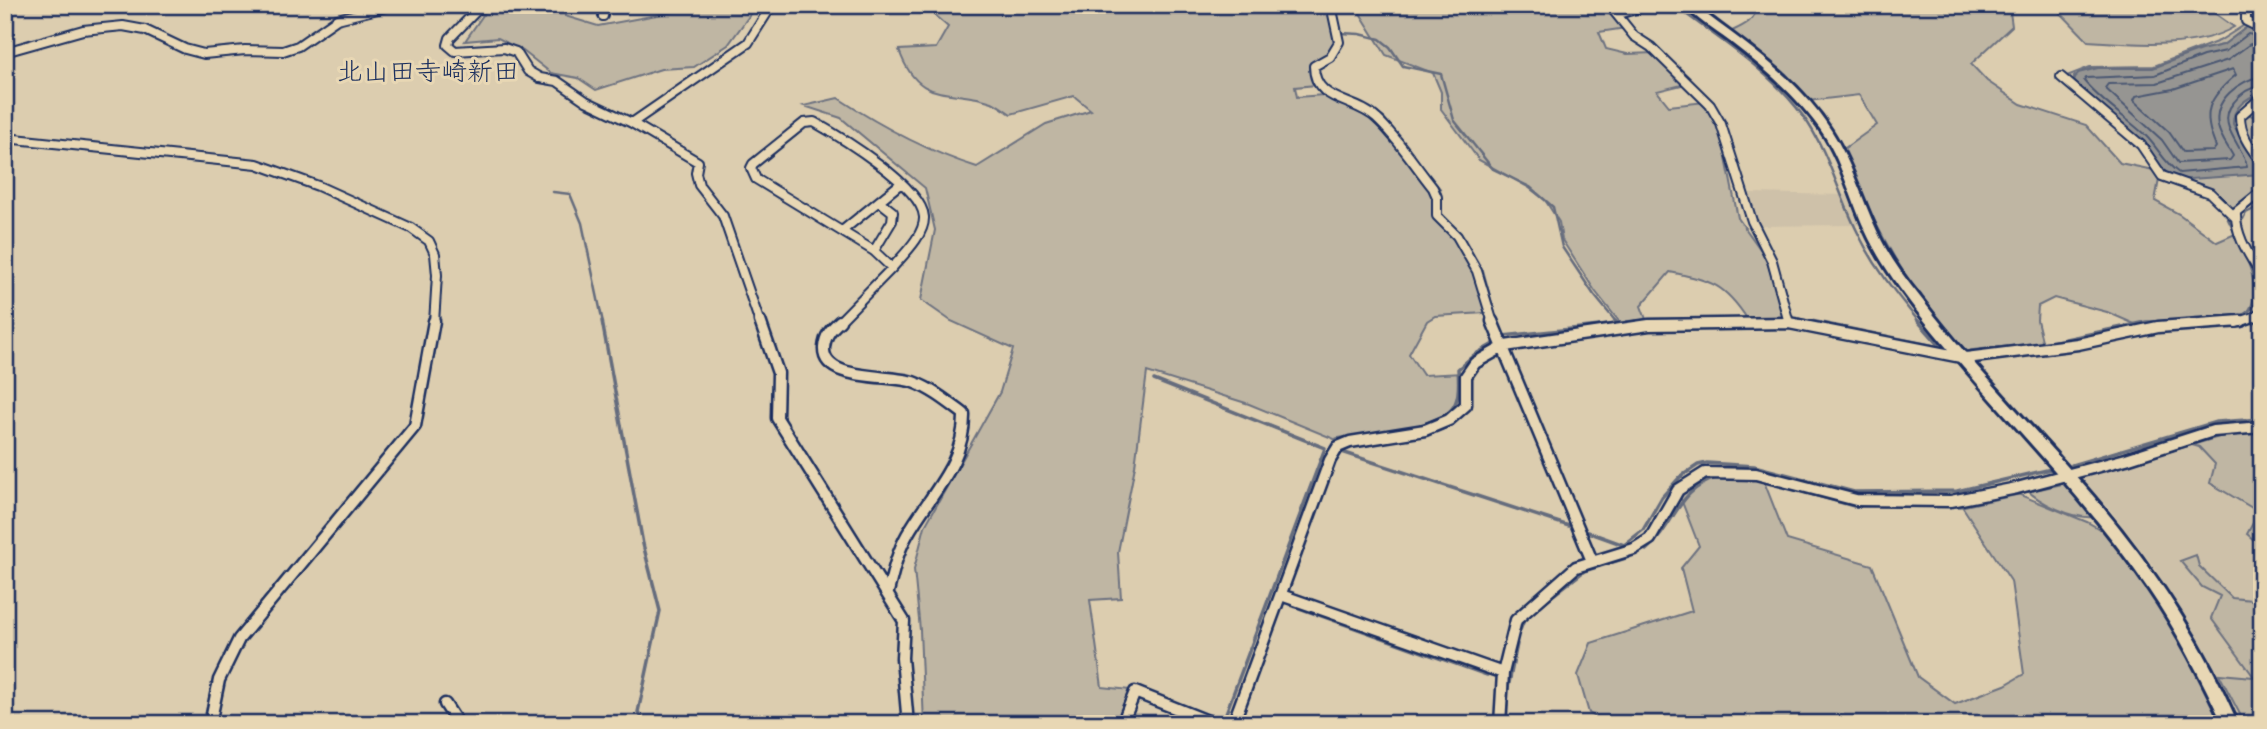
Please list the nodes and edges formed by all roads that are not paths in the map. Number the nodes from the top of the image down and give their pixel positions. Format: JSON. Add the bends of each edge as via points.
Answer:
{"nodes":[{"id":1,"x":394,"y":5,"type":"edge"},
{"id":2,"x":482,"y":5,"type":"edge"},
{"id":3,"x":605,"y":5,"type":"edge"},
{"id":4,"x":772,"y":5,"type":"edge"},
{"id":5,"x":1331,"y":5,"type":"edge"},
{"id":6,"x":1609,"y":5,"type":"edge"},
{"id":7,"x":1648,"y":5,"type":"edge"},
{"id":8,"x":1688,"y":5,"type":"edge"},
{"id":9,"x":2246,"y":5,"type":"edge"},
{"id":10,"x":1619,"y":14,"type":"junction"},
{"id":11,"x":603,"y":16,"type":"dead end"},
{"id":12,"x":2262,"y":29,"type":"edge"},
{"id":13,"x":5,"y":52,"type":"edge"},
{"id":14,"x":2061,"y":77,"type":"dead end"},
{"id":15,"x":2262,"y":97,"type":"edge"},
{"id":16,"x":632,"y":123,"type":"junction"},
{"id":17,"x":5,"y":138,"type":"edge"},
{"id":18,"x":2262,"y":163,"type":"edge"},
{"id":19,"x":900,"y":184,"type":"junction"},
{"id":20,"x":2261,"y":195,"type":"edge"},
{"id":21,"x":879,"y":201,"type":"junction"},
{"id":22,"x":2235,"y":217,"type":"junction"},
{"id":23,"x":842,"y":231,"type":"junction"},
{"id":24,"x":874,"y":251,"type":"junction"},
{"id":25,"x":893,"y":268,"type":"junction"},
{"id":26,"x":2262,"y":276,"type":"edge"},
{"id":27,"x":2262,"y":310,"type":"edge"},
{"id":28,"x":1789,"y":323,"type":"junction"},
{"id":29,"x":1505,"y":346,"type":"junction"},
{"id":30,"x":1966,"y":358,"type":"junction"},
{"id":31,"x":2262,"y":427,"type":"edge"},
{"id":32,"x":2067,"y":474,"type":"junction"},
{"id":33,"x":1592,"y":561,"type":"junction"},
{"id":34,"x":888,"y":592,"type":"junction"},
{"id":35,"x":1281,"y":595,"type":"junction"},
{"id":36,"x":1503,"y":673,"type":"junction"},
{"id":37,"x":445,"y":704,"type":"dead end"},
{"id":38,"x":210,"y":724,"type":"edge"},
{"id":39,"x":458,"y":724,"type":"edge"},
{"id":40,"x":908,"y":724,"type":"edge"},
{"id":41,"x":1126,"y":724,"type":"edge"},
{"id":42,"x":1215,"y":724,"type":"edge"},
{"id":43,"x":1233,"y":724,"type":"edge"},
{"id":44,"x":1500,"y":724,"type":"edge"},
{"id":45,"x":2231,"y":724,"type":"edge"}],
"edges":[{"from":1,"to":13,"type":"street","via":[[337,19],[283,51],[204,54],[123,26],[83,30]]},
{"from":2,"to":16,"type":"street","via":[[450,38],[448,45],[455,51],[504,48],[516,52],[528,71],[557,81]]},
{"from":3,"to":11,"type":"street"},
{"from":4,"to":16,"type":"street","via":[[748,43]]},
{"from":5,"to":29,"type":"street","via":[[1339,42],[1330,57],[1314,66],[1317,85],[1328,96],[1376,117],[1429,180],[1437,197],[1437,216],[1457,236],[1477,271],[1489,316]]},
{"from":6,"to":10,"type":"street"},
{"from":7,"to":10,"type":"street"},
{"from":8,"to":30,"type":"street","via":[[1782,79],[1816,117],[1839,153],[1881,249],[1926,314]]},
{"from":9,"to":12,"type":"street","via":[[2246,21]]},
{"from":10,"to":28,"type":"street","via":[[1634,36],[1710,105],[1721,124],[1752,220],[1772,261]]},
{"from":14,"to":22,"type":"street","via":[[2141,145],[2162,176],[2210,193]]},
{"from":15,"to":18,"type":"street","via":[[2240,116],[2240,126]]},
{"from":16,"to":34,"type":"street","via":[[698,162],[699,185],[723,216],[778,373],[777,418]]},
{"from":17,"to":38,"type":"street","via":[[257,164],[289,173],[400,224],[429,241],[434,252],[438,300],[415,426],[239,639],[223,666]]},
{"from":19,"to":21,"type":"street"},
{"from":19,"to":23,"type":"street","via":[[867,152],[814,122],[804,123],[753,164],[756,179]]},
{"from":19,"to":25,"type":"street","via":[[915,200],[924,223]]},
{"from":20,"to":22,"type":"street"},
{"from":21,"to":23,"type":"street"},
{"from":21,"to":24,"type":"street","via":[[894,212]]},
{"from":22,"to":26,"type":"street"},
{"from":23,"to":24,"type":"street"},
{"from":24,"to":25,"type":"street"},
{"from":25,"to":34,"type":"street","via":[[827,334],[826,362],[839,372],[912,381],[964,414],[967,428],[962,447],[900,549]]},
{"from":27,"to":30,"type":"street","via":[[2235,323],[2158,327],[2078,344]]},
{"from":28,"to":29,"type":"street","via":[[1649,325]]},
{"from":28,"to":30,"type":"street"},
{"from":29,"to":33,"type":"street"},
{"from":29,"to":35,"type":"street","via":[[1475,363],[1466,376],[1466,405],[1449,420],[1424,430],[1338,447]]},
{"from":30,"to":32,"type":"street"},
{"from":31,"to":32,"type":"street","via":[[2213,431]]},
{"from":32,"to":33,"type":"street","via":[[1951,501],[1856,500],[1756,474],[1705,473],[1678,491],[1650,539],[1634,549]]},
{"from":32,"to":45,"type":"street","via":[[2144,570],[2191,646]]},
{"from":33,"to":36,"type":"street","via":[[1576,567],[1516,620]]},
{"from":34,"to":40,"type":"street","via":[[904,621]]},
{"from":35,"to":36,"type":"street"},
{"from":35,"to":43,"type":"street"},
{"from":36,"to":44,"type":"street"},
{"from":37,"to":39,"type":"street"},
{"from":41,"to":42,"type":"street","via":[[1135,692]]}]}
